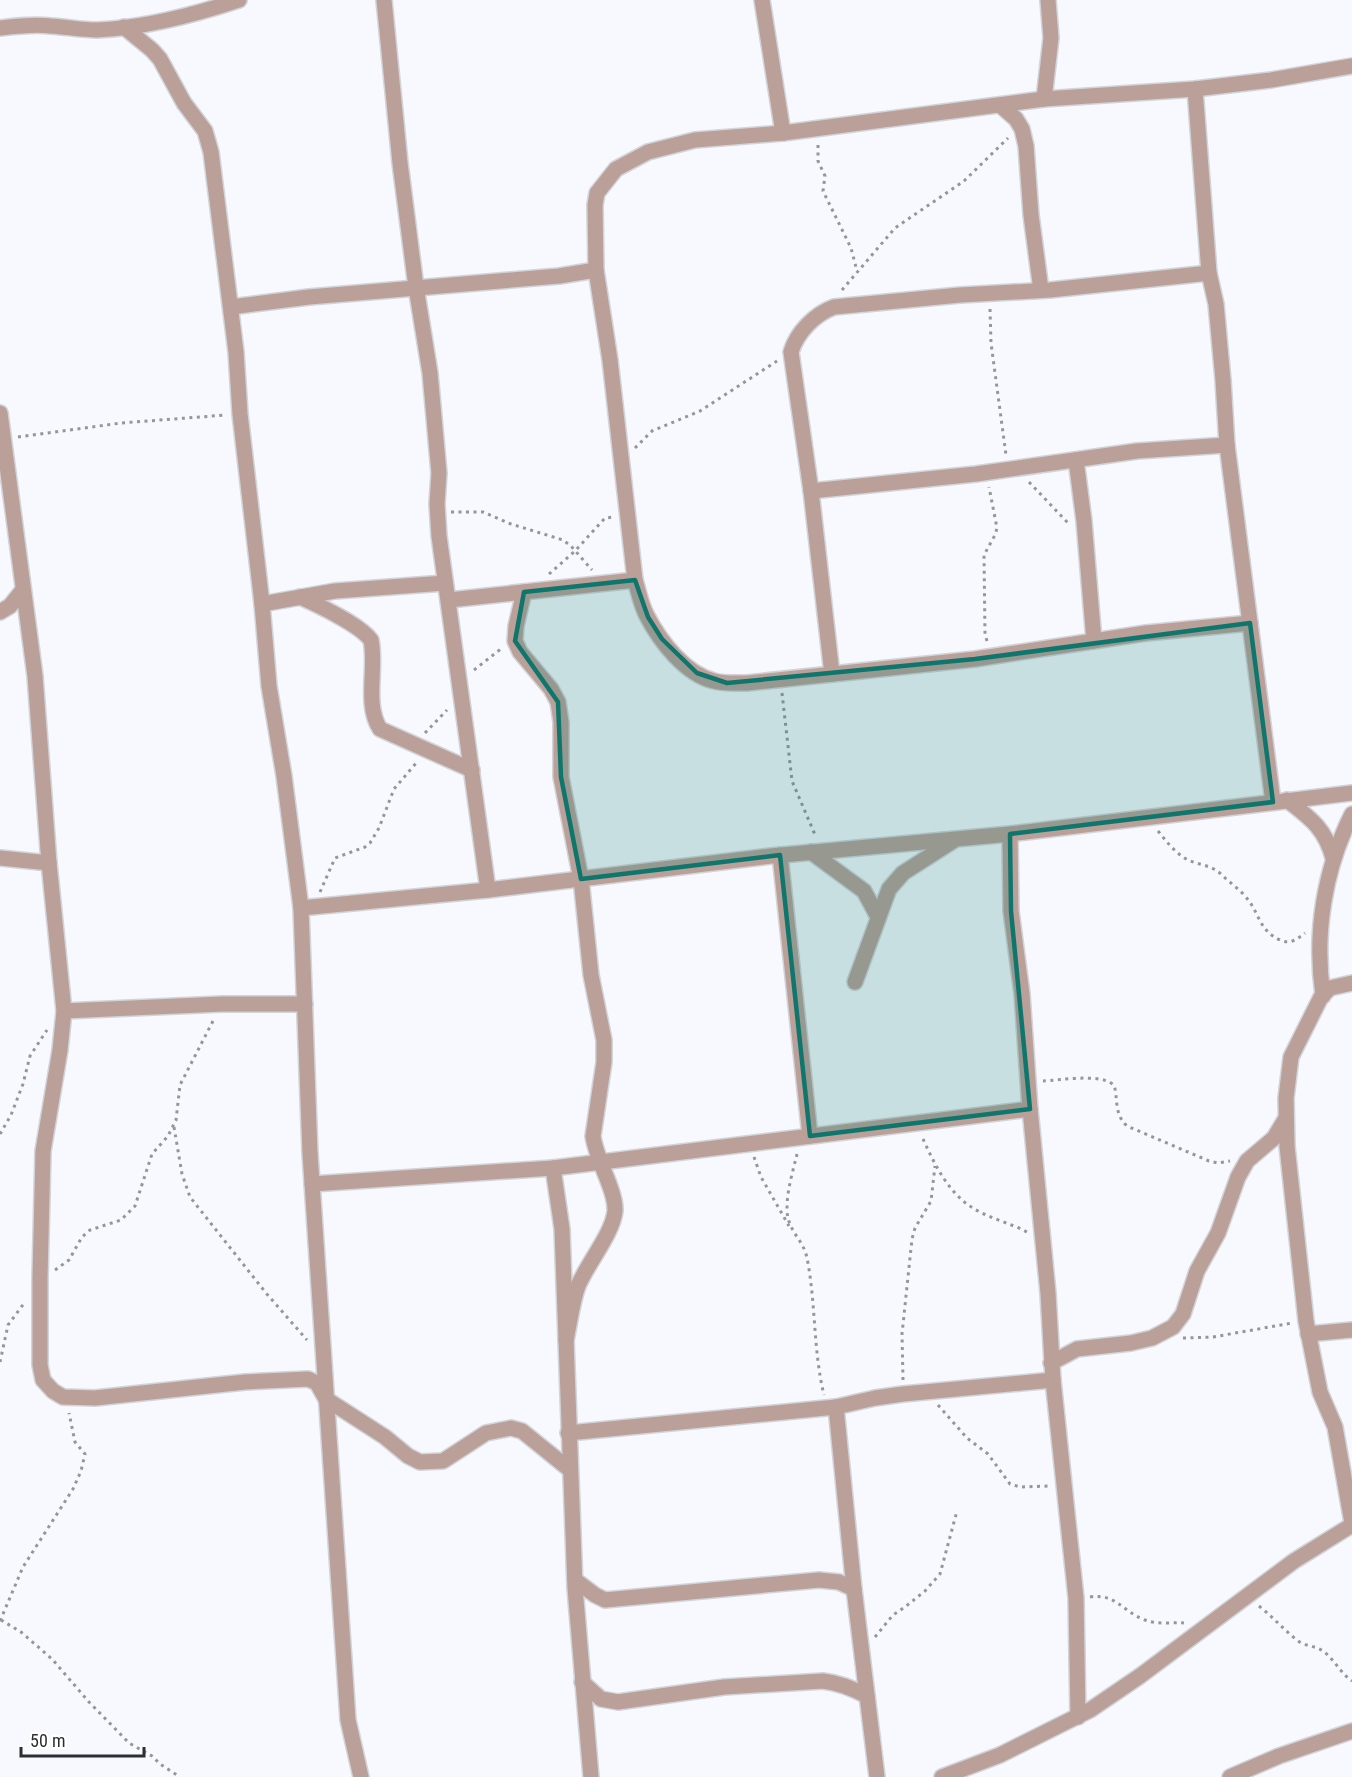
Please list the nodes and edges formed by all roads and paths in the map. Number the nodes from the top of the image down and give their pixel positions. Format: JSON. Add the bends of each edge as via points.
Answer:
{"nodes":[{"id":1,"x":238,"y":0,"type":"edge"},
{"id":2,"x":384,"y":0,"type":"edge"},
{"id":3,"x":762,"y":0,"type":"edge"},
{"id":4,"x":1048,"y":0,"type":"edge"},
{"id":5,"x":124,"y":27,"type":"junction"},
{"id":6,"x":0,"y":28,"type":"edge"},
{"id":7,"x":1352,"y":66,"type":"edge"},
{"id":8,"x":1195,"y":89,"type":"junction"},
{"id":9,"x":1044,"y":99,"type":"junction"},
{"id":10,"x":1000,"y":105,"type":"junction"},
{"id":11,"x":1020,"y":126,"type":"junction"},
{"id":12,"x":806,"y":130,"type":"junction"},
{"id":13,"x":783,"y":133,"type":"junction"},
{"id":14,"x":596,"y":270,"type":"junction"},
{"id":15,"x":857,"y":271,"type":"junction"},
{"id":16,"x":1209,"y":273,"type":"junction"},
{"id":17,"x":416,"y":287,"type":"junction"},
{"id":18,"x":1041,"y":290,"type":"junction"},
{"id":19,"x":992,"y":293,"type":"junction"},
{"id":20,"x":231,"y":307,"type":"junction"},
{"id":21,"x":833,"y":308,"type":"junction"},
{"id":22,"x":791,"y":352,"type":"junction"},
{"id":23,"x":0,"y":413,"type":"edge"},
{"id":24,"x":240,"y":414,"type":"junction"},
{"id":25,"x":3,"y":440,"type":"junction"},
{"id":26,"x":1227,"y":445,"type":"junction"},
{"id":27,"x":1076,"y":460,"type":"junction"},
{"id":28,"x":622,"y":464,"type":"junction"},
{"id":29,"x":1008,"y":469,"type":"junction"},
{"id":30,"x":811,"y":491,"type":"junction"},
{"id":31,"x":437,"y":514,"type":"junction"},
{"id":32,"x":628,"y":518,"type":"junction"},
{"id":33,"x":1086,"y":542,"type":"junction"},
{"id":34,"x":575,"y":551,"type":"junction"},
{"id":35,"x":635,"y":580,"type":"junction"},
{"id":36,"x":445,"y":583,"type":"junction"},
{"id":37,"x":602,"y":584,"type":"junction"},
{"id":38,"x":22,"y":591,"type":"junction"},
{"id":39,"x":529,"y":592,"type":"junction"},
{"id":40,"x":300,"y":597,"type":"junction"},
{"id":41,"x":449,"y":600,"type":"junction"},
{"id":42,"x":262,"y":604,"type":"junction"},
{"id":43,"x":0,"y":612,"type":"edge"},
{"id":44,"x":1250,"y":623,"type":"junction"},
{"id":45,"x":515,"y":630,"type":"junction"},
{"id":46,"x":1094,"y":641,"type":"junction"},
{"id":47,"x":996,"y":656,"type":"junction"},
{"id":48,"x":832,"y":674,"type":"junction"},
{"id":49,"x":780,"y":679,"type":"junction"},
{"id":50,"x":461,"y":694,"type":"junction"},
{"id":51,"x":422,"y":748,"type":"junction"},
{"id":52,"x":472,"y":770,"type":"junction"},
{"id":53,"x":1352,"y":793,"type":"edge"},
{"id":54,"x":1280,"y":801,"type":"junction"},
{"id":55,"x":1352,"y":814,"type":"edge"},
{"id":56,"x":1148,"y":817,"type":"junction"},
{"id":57,"x":1010,"y":834,"type":"junction"},
{"id":58,"x":956,"y":839,"type":"junction"},
{"id":59,"x":817,"y":851,"type":"junction"},
{"id":60,"x":780,"y":855,"type":"junction"},
{"id":61,"x":0,"y":858,"type":"edge"},
{"id":62,"x":1333,"y":858,"type":"junction"},
{"id":63,"x":49,"y":863,"type":"junction"},
{"id":64,"x":581,"y":879,"type":"junction"},
{"id":65,"x":488,"y":890,"type":"junction"},
{"id":66,"x":308,"y":908,"type":"junction"},
{"id":67,"x":878,"y":917,"type":"junction"},
{"id":68,"x":1322,"y":921,"type":"junction"},
{"id":69,"x":855,"y":982,"type":"dead end"},
{"id":70,"x":1352,"y":983,"type":"edge"},
{"id":71,"x":1323,"y":996,"type":"junction"},
{"id":72,"x":222,"y":1004,"type":"junction"},
{"id":73,"x":305,"y":1004,"type":"junction"},
{"id":74,"x":64,"y":1011,"type":"junction"},
{"id":75,"x":1028,"y":1082,"type":"junction"},
{"id":76,"x":1030,"y":1109,"type":"junction"},
{"id":77,"x":1287,"y":1119,"type":"junction"},
{"id":78,"x":916,"y":1123,"type":"junction"},
{"id":79,"x":173,"y":1125,"type":"junction"},
{"id":80,"x":0,"y":1134,"type":"edge"},
{"id":81,"x":806,"y":1137,"type":"junction"},
{"id":82,"x":750,"y":1144,"type":"junction"},
{"id":83,"x":1252,"y":1156,"type":"junction"},
{"id":84,"x":599,"y":1162,"type":"junction"},
{"id":85,"x":935,"y":1166,"type":"junction"},
{"id":86,"x":553,"y":1168,"type":"junction"},
{"id":87,"x":312,"y":1184,"type":"junction"},
{"id":88,"x":790,"y":1228,"type":"junction"},
{"id":89,"x":1042,"y":1239,"type":"junction"},
{"id":90,"x":40,"y":1281,"type":"junction"},
{"id":91,"x":1307,"y":1328,"type":"junction"},
{"id":92,"x":1352,"y":1330,"type":"edge"},
{"id":93,"x":1163,"y":1334,"type":"junction"},
{"id":94,"x":566,"y":1340,"type":"junction"},
{"id":95,"x":323,"y":1357,"type":"junction"},
{"id":96,"x":0,"y":1362,"type":"edge"},
{"id":97,"x":1051,"y":1363,"type":"junction"},
{"id":98,"x":1053,"y":1380,"type":"junction"},
{"id":99,"x":928,"y":1391,"type":"junction"},
{"id":100,"x":903,"y":1394,"type":"junction"},
{"id":101,"x":63,"y":1397,"type":"junction"},
{"id":102,"x":326,"y":1398,"type":"junction"},
{"id":103,"x":832,"y":1408,"type":"junction"},
{"id":104,"x":568,"y":1433,"type":"junction"},
{"id":105,"x":569,"y":1469,"type":"junction"},
{"id":106,"x":1064,"y":1486,"type":"junction"},
{"id":107,"x":957,"y":1511,"type":"dead end"},
{"id":108,"x":1352,"y":1524,"type":"edge"},
{"id":109,"x":575,"y":1580,"type":"junction"},
{"id":110,"x":854,"y":1589,"type":"junction"},
{"id":111,"x":1246,"y":1596,"type":"junction"},
{"id":112,"x":1076,"y":1598,"type":"junction"},
{"id":113,"x":1,"y":1620,"type":"edge"},
{"id":114,"x":1209,"y":1624,"type":"junction"},
{"id":115,"x":862,"y":1655,"type":"junction"},
{"id":116,"x":1352,"y":1681,"type":"edge"},
{"id":117,"x":582,"y":1682,"type":"junction"},
{"id":118,"x":867,"y":1696,"type":"junction"},
{"id":119,"x":1078,"y":1717,"type":"junction"},
{"id":120,"x":1352,"y":1731,"type":"edge"},
{"id":121,"x":180,"y":1777,"type":"edge"},
{"id":122,"x":361,"y":1777,"type":"edge"},
{"id":123,"x":591,"y":1777,"type":"edge"},
{"id":124,"x":878,"y":1777,"type":"edge"},
{"id":125,"x":942,"y":1777,"type":"edge"},
{"id":126,"x":1230,"y":1777,"type":"edge"}],
"edges":[{"from":1,"to":5,"type":"street"},
{"from":2,"to":17,"type":"street"},
{"from":3,"to":13,"type":"street"},
{"from":4,"to":9,"type":"street","via":[[1051,38]]},
{"from":5,"to":6,"type":"street"},
{"from":5,"to":20,"type":"street","via":[[160,59],[205,131]]},
{"from":7,"to":8,"type":"street"},
{"from":8,"to":9,"type":"street"},
{"from":8,"to":16,"type":"street"},
{"from":9,"to":10,"type":"street"},
{"from":10,"to":11,"type":"street"},
{"from":10,"to":12,"type":"street"},
{"from":11,"to":15,"type":"path","via":[[964,181],[895,228]]},
{"from":11,"to":18,"type":"street","via":[[1026,146]]},
{"from":12,"to":13,"type":"street"},
{"from":12,"to":15,"type":"path","via":[[819,145],[818,161],[825,176],[822,189],[851,248]]},
{"from":13,"to":14,"type":"street","via":[[695,140],[648,152],[616,169],[597,193]]},
{"from":14,"to":17,"type":"street"},
{"from":14,"to":28,"type":"street"},
{"from":15,"to":21,"type":"path"},
{"from":16,"to":18,"type":"street"},
{"from":16,"to":26,"type":"street","via":[[1216,304]]},
{"from":17,"to":20,"type":"street"},
{"from":17,"to":31,"type":"street","via":[[436,431]]},
{"from":18,"to":19,"type":"street"},
{"from":19,"to":21,"type":"street"},
{"from":19,"to":29,"type":"path","via":[[991,344]]},
{"from":20,"to":24,"type":"street"},
{"from":21,"to":22,"type":"street","via":[[810,321]]},
{"from":22,"to":28,"type":"path","via":[[699,411],[652,431]]},
{"from":22,"to":30,"type":"street"},
{"from":23,"to":25,"type":"street"},
{"from":24,"to":25,"type":"path","via":[[121,423]]},
{"from":24,"to":42,"type":"street"},
{"from":25,"to":38,"type":"street"},
{"from":26,"to":27,"type":"street"},
{"from":26,"to":44,"type":"street"},
{"from":27,"to":29,"type":"street"},
{"from":27,"to":33,"type":"street"},
{"from":28,"to":32,"type":"street"},
{"from":29,"to":30,"type":"street"},
{"from":29,"to":33,"type":"path"},
{"from":29,"to":47,"type":"path","via":[[992,477],[989,485],[997,528],[984,555],[985,634]]},
{"from":30,"to":48,"type":"street"},
{"from":31,"to":34,"type":"path","via":[[483,512],[563,540]]},
{"from":31,"to":36,"type":"street"},
{"from":32,"to":34,"type":"path","via":[[605,518]]},
{"from":32,"to":35,"type":"street"},
{"from":33,"to":46,"type":"street"},
{"from":34,"to":37,"type":"path"},
{"from":34,"to":39,"type":"path"},
{"from":35,"to":37,"type":"street"},
{"from":35,"to":49,"type":"street","via":[[641,603],[662,639],[697,673],[727,683]]},
{"from":36,"to":40,"type":"street"},
{"from":36,"to":41,"type":"street"},
{"from":37,"to":39,"type":"street"},
{"from":38,"to":43,"type":"street"},
{"from":38,"to":63,"type":"street","via":[[36,687]]},
{"from":39,"to":41,"type":"street"},
{"from":39,"to":45,"type":"street"},
{"from":40,"to":42,"type":"street"},
{"from":40,"to":51,"type":"street","via":[[368,636],[372,645],[377,724],[385,733]]},
{"from":41,"to":50,"type":"street"},
{"from":42,"to":66,"type":"street","via":[[268,686]]},
{"from":44,"to":46,"type":"street"},
{"from":44,"to":54,"type":"street"},
{"from":45,"to":50,"type":"path","via":[[505,646],[476,667]]},
{"from":45,"to":64,"type":"street","via":[[519,652],[552,689],[558,702],[561,777]]},
{"from":46,"to":47,"type":"street"},
{"from":47,"to":48,"type":"street"},
{"from":48,"to":49,"type":"street"},
{"from":49,"to":59,"type":"path","via":[[792,782]]},
{"from":50,"to":51,"type":"path","via":[[427,729]]},
{"from":50,"to":52,"type":"street"},
{"from":51,"to":52,"type":"street"},
{"from":51,"to":66,"type":"path","via":[[418,760],[394,789],[370,843],[335,858]]},
{"from":52,"to":65,"type":"street"},
{"from":53,"to":54,"type":"street"},
{"from":54,"to":56,"type":"street"},
{"from":54,"to":62,"type":"street","via":[[1317,824]]},
{"from":55,"to":62,"type":"street"},
{"from":56,"to":57,"type":"street"},
{"from":56,"to":68,"type":"path","via":[[1175,852],[1218,871],[1249,901],[1261,926],[1282,942],[1296,940]]},
{"from":57,"to":58,"type":"street"},
{"from":57,"to":75,"type":"street","via":[[1011,911]]},
{"from":58,"to":59,"type":"street"},
{"from":58,"to":67,"type":"street","via":[[896,880]]},
{"from":59,"to":60,"type":"street"},
{"from":59,"to":67,"type":"street","via":[[864,891]]},
{"from":60,"to":64,"type":"street"},
{"from":60,"to":81,"type":"street"},
{"from":61,"to":63,"type":"street"},
{"from":62,"to":68,"type":"street"},
{"from":63,"to":74,"type":"street"},
{"from":64,"to":65,"type":"street"},
{"from":64,"to":84,"type":"street","via":[[591,975],[604,1040],[593,1127]]},
{"from":65,"to":66,"type":"street"},
{"from":66,"to":73,"type":"street"},
{"from":67,"to":69,"type":"street"},
{"from":68,"to":71,"type":"street"},
{"from":70,"to":71,"type":"street","via":[[1330,988]]},
{"from":71,"to":77,"type":"street","via":[[1291,1057]]},
{"from":72,"to":73,"type":"street"},
{"from":72,"to":74,"type":"street"},
{"from":72,"to":79,"type":"path","via":[[180,1085]]},
{"from":73,"to":87,"type":"street"},
{"from":74,"to":80,"type":"path","via":[[45,1031],[30,1056],[24,1084]]},
{"from":74,"to":90,"type":"street","via":[[44,1151]]},
{"from":75,"to":76,"type":"street"},
{"from":75,"to":83,"type":"path","via":[[1096,1079],[1111,1083],[1115,1087],[1117,1111],[1127,1126],[1218,1163]]},
{"from":76,"to":78,"type":"street"},
{"from":76,"to":89,"type":"street"},
{"from":77,"to":83,"type":"street","via":[[1274,1138]]},
{"from":77,"to":91,"type":"street"},
{"from":78,"to":81,"type":"street"},
{"from":78,"to":85,"type":"path"},
{"from":79,"to":90,"type":"path","via":[[152,1154],[141,1193],[129,1213],[111,1225],[90,1230],[69,1260]]},
{"from":79,"to":95,"type":"path","via":[[190,1197]]},
{"from":81,"to":82,"type":"street"},
{"from":81,"to":88,"type":"path","via":[[789,1189]]},
{"from":82,"to":84,"type":"street"},
{"from":82,"to":88,"type":"path","via":[[761,1177]]},
{"from":83,"to":93,"type":"street","via":[[1238,1176],[1183,1314]]},
{"from":84,"to":86,"type":"street"},
{"from":84,"to":94,"type":"street","via":[[615,1209],[612,1224],[577,1287]]},
{"from":85,"to":89,"type":"path","via":[[968,1204]]},
{"from":85,"to":100,"type":"path","via":[[931,1201],[912,1239],[902,1334]]},
{"from":86,"to":87,"type":"street"},
{"from":86,"to":94,"type":"street","via":[[562,1229]]},
{"from":87,"to":95,"type":"street"},
{"from":88,"to":103,"type":"path","via":[[805,1249],[821,1382]]},
{"from":89,"to":97,"type":"street"},
{"from":90,"to":96,"type":"path","via":[[8,1325]]},
{"from":90,"to":101,"type":"street","via":[[40,1365],[43,1380]]},
{"from":91,"to":92,"type":"street"},
{"from":91,"to":93,"type":"path","via":[[1253,1329],[1213,1337]]},
{"from":91,"to":108,"type":"street","via":[[1320,1392],[1335,1427]]},
{"from":93,"to":97,"type":"street","via":[[1131,1343],[1077,1349]]},
{"from":94,"to":104,"type":"street"},
{"from":95,"to":102,"type":"street"},
{"from":97,"to":98,"type":"street"},
{"from":98,"to":99,"type":"street"},
{"from":98,"to":106,"type":"street"},
{"from":99,"to":100,"type":"street"},
{"from":99,"to":106,"type":"path","via":[[948,1419],[988,1454],[1010,1484]]},
{"from":100,"to":103,"type":"street"},
{"from":101,"to":102,"type":"street","via":[[95,1398],[308,1379],[317,1383]]},
{"from":101,"to":113,"type":"path","via":[[72,1419],[75,1442],[85,1454],[81,1471],[23,1567]]},
{"from":102,"to":105,"type":"street","via":[[420,1462],[443,1461],[486,1433],[511,1428],[522,1431]]},
{"from":102,"to":122,"type":"street","via":[[348,1720]]},
{"from":103,"to":104,"type":"street"},
{"from":103,"to":110,"type":"street"},
{"from":104,"to":105,"type":"street"},
{"from":105,"to":109,"type":"street"},
{"from":106,"to":112,"type":"street"},
{"from":107,"to":115,"type":"path","via":[[940,1574],[893,1615]]},
{"from":108,"to":111,"type":"street"},
{"from":109,"to":110,"type":"street","via":[[605,1600],[819,1580]]},
{"from":109,"to":117,"type":"street"},
{"from":110,"to":115,"type":"street"},
{"from":111,"to":114,"type":"street"},
{"from":111,"to":116,"type":"path","via":[[1299,1641],[1322,1650]]},
{"from":112,"to":114,"type":"path","via":[[1106,1596],[1149,1622]]},
{"from":112,"to":119,"type":"street"},
{"from":113,"to":121,"type":"path","via":[[52,1659],[129,1743]]},
{"from":114,"to":119,"type":"street"},
{"from":115,"to":118,"type":"street"},
{"from":117,"to":118,"type":"street","via":[[601,1699],[618,1702],[724,1687],[823,1681]]},
{"from":117,"to":123,"type":"street"},
{"from":118,"to":124,"type":"street"},
{"from":119,"to":125,"type":"street","via":[[1000,1755]]},
{"from":120,"to":126,"type":"street"}]}
